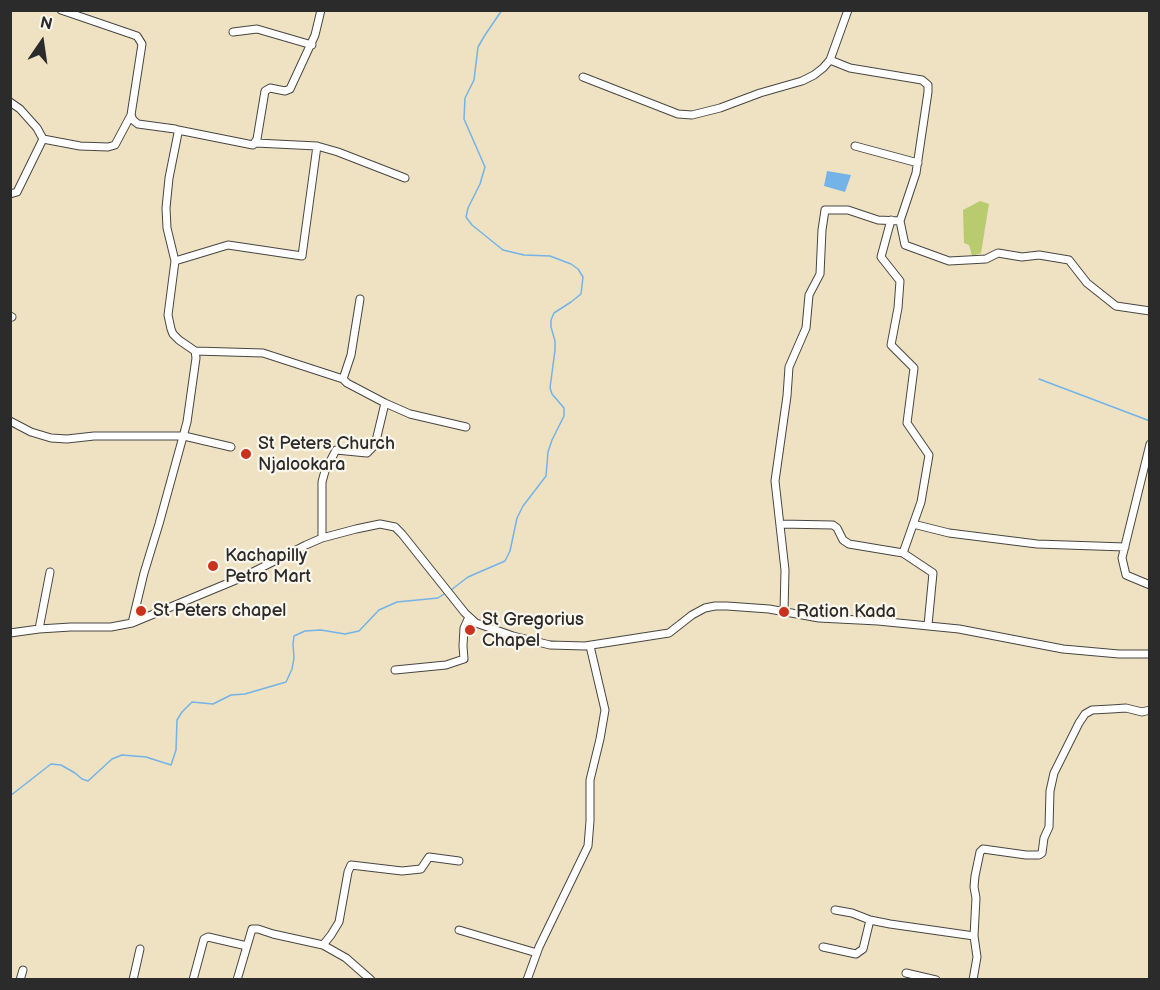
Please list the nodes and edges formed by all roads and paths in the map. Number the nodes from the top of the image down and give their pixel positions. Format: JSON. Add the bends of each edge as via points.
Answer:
{"nodes":[{"id":1,"x":61,"y":10,"type":"edge"},
{"id":2,"x":321,"y":10,"type":"edge"},
{"id":3,"x":848,"y":10,"type":"edge"},
{"id":4,"x":233,"y":33,"type":"dead end"},
{"id":5,"x":312,"y":45,"type":"junction"},
{"id":6,"x":830,"y":60,"type":"junction"},
{"id":7,"x":584,"y":77,"type":"dead end"},
{"id":8,"x":10,"y":102,"type":"edge"},
{"id":9,"x":131,"y":115,"type":"junction"},
{"id":10,"x":178,"y":130,"type":"junction"},
{"id":11,"x":43,"y":139,"type":"junction"},
{"id":12,"x":256,"y":143,"type":"junction"},
{"id":13,"x":317,"y":146,"type":"junction"},
{"id":14,"x":855,"y":146,"type":"dead end"},
{"id":15,"x":918,"y":163,"type":"junction"},
{"id":16,"x":405,"y":178,"type":"dead end"},
{"id":17,"x":10,"y":194,"type":"edge"},
{"id":18,"x":891,"y":220,"type":"junction"},
{"id":19,"x":900,"y":221,"type":"junction"},
{"id":20,"x":175,"y":261,"type":"junction"},
{"id":21,"x":360,"y":299,"type":"dead end"},
{"id":22,"x":1149,"y":312,"type":"edge"},
{"id":23,"x":195,"y":351,"type":"junction"},
{"id":24,"x":343,"y":379,"type":"junction"},
{"id":25,"x":385,"y":403,"type":"junction"},
{"id":26,"x":10,"y":421,"type":"edge"},
{"id":27,"x":466,"y":427,"type":"dead end"},
{"id":28,"x":184,"y":436,"type":"junction"},
{"id":29,"x":1149,"y":444,"type":"edge"},
{"id":30,"x":231,"y":447,"type":"dead end"},
{"id":31,"x":780,"y":524,"type":"junction"},
{"id":32,"x":913,"y":524,"type":"junction"},
{"id":33,"x":322,"y":538,"type":"junction"},
{"id":34,"x":1125,"y":547,"type":"junction"},
{"id":35,"x":903,"y":553,"type":"junction"},
{"id":36,"x":50,"y":572,"type":"dead end"},
{"id":37,"x":1149,"y":585,"type":"edge"},
{"id":38,"x":784,"y":612,"type":"junction"},
{"id":39,"x":469,"y":617,"type":"junction"},
{"id":40,"x":132,"y":623,"type":"junction"},
{"id":41,"x":928,"y":626,"type":"junction"},
{"id":42,"x":39,"y":629,"type":"junction"},
{"id":43,"x":10,"y":633,"type":"edge"},
{"id":44,"x":590,"y":646,"type":"junction"},
{"id":45,"x":1149,"y":654,"type":"edge"},
{"id":46,"x":395,"y":670,"type":"dead end"},
{"id":47,"x":1149,"y":710,"type":"edge"},
{"id":48,"x":459,"y":861,"type":"dead end"},
{"id":49,"x":835,"y":910,"type":"dead end"},
{"id":50,"x":870,"y":920,"type":"junction"},
{"id":51,"x":459,"y":930,"type":"dead end"},
{"id":52,"x":974,"y":936,"type":"junction"},
{"id":53,"x":323,"y":945,"type":"junction"},
{"id":54,"x":247,"y":946,"type":"junction"},
{"id":55,"x":823,"y":947,"type":"dead end"},
{"id":56,"x":140,"y":949,"type":"dead end"},
{"id":57,"x":537,"y":953,"type":"junction"},
{"id":58,"x":23,"y":970,"type":"dead end"},
{"id":59,"x":906,"y":973,"type":"dead end"},
{"id":60,"x":20,"y":980,"type":"edge"},
{"id":61,"x":133,"y":980,"type":"edge"},
{"id":62,"x":193,"y":980,"type":"edge"},
{"id":63,"x":237,"y":980,"type":"edge"},
{"id":64,"x":372,"y":980,"type":"edge"},
{"id":65,"x":527,"y":980,"type":"edge"},
{"id":66,"x":936,"y":980,"type":"edge"},
{"id":67,"x":973,"y":980,"type":"edge"}],
"edges":[{"from":1,"to":9,"type":"street","via":[[140,38],[142,47]]},
{"from":2,"to":5,"type":"street"},
{"from":3,"to":6,"type":"street"},
{"from":4,"to":5,"type":"street","via":[[257,29]]},
{"from":5,"to":12,"type":"street","via":[[290,89],[266,91]]},
{"from":6,"to":7,"type":"street","via":[[802,81],[692,115],[678,114]]},
{"from":6,"to":15,"type":"street","via":[[850,68],[925,82],[928,93]]},
{"from":8,"to":11,"type":"street","via":[[38,128]]},
{"from":9,"to":10,"type":"street","via":[[138,124]]},
{"from":9,"to":11,"type":"street","via":[[115,145],[108,147]]},
{"from":10,"to":12,"type":"street","via":[[253,146]]},
{"from":10,"to":20,"type":"street","via":[[166,208]]},
{"from":11,"to":17,"type":"street","via":[[17,192]]},
{"from":12,"to":13,"type":"street"},
{"from":13,"to":16,"type":"street"},
{"from":13,"to":20,"type":"street","via":[[302,256],[228,245]]},
{"from":14,"to":15,"type":"street"},
{"from":15,"to":19,"type":"street"},
{"from":18,"to":19,"type":"street"},
{"from":18,"to":31,"type":"street","via":[[848,210],[825,210],[820,274],[809,295],[806,328],[789,367],[775,482]]},
{"from":18,"to":32,"type":"street","via":[[881,257],[900,281],[891,345],[914,368],[907,423],[929,455]]},
{"from":19,"to":22,"type":"street","via":[[905,245],[949,261],[986,259],[998,253],[1069,260],[1087,283],[1116,306]]},
{"from":20,"to":23,"type":"street","via":[[169,323],[173,334]]},
{"from":21,"to":24,"type":"street"},
{"from":23,"to":24,"type":"street","via":[[263,353]]},
{"from":23,"to":28,"type":"street"},
{"from":24,"to":25,"type":"street"},
{"from":25,"to":27,"type":"street","via":[[410,414]]},
{"from":25,"to":33,"type":"street","via":[[375,446],[368,453],[336,450],[325,471]]},
{"from":26,"to":28,"type":"street","via":[[51,438]]},
{"from":28,"to":30,"type":"street"},
{"from":28,"to":40,"type":"street"},
{"from":29,"to":34,"type":"street"},
{"from":31,"to":35,"type":"street","via":[[833,525],[849,544]]},
{"from":31,"to":38,"type":"street"},
{"from":32,"to":34,"type":"street","via":[[949,533],[1037,544]]},
{"from":32,"to":35,"type":"street"},
{"from":33,"to":39,"type":"street","via":[[380,525],[394,527]]},
{"from":33,"to":40,"type":"street","via":[[243,577]]},
{"from":34,"to":37,"type":"street","via":[[1122,558],[1126,575]]},
{"from":35,"to":41,"type":"street","via":[[933,573]]},
{"from":36,"to":42,"type":"street"},
{"from":38,"to":41,"type":"street"},
{"from":38,"to":44,"type":"street","via":[[715,606],[692,615],[669,633]]},
{"from":39,"to":44,"type":"street","via":[[487,628],[550,645]]},
{"from":39,"to":46,"type":"street","via":[[464,628],[464,659],[446,665]]},
{"from":40,"to":42,"type":"street"},
{"from":41,"to":45,"type":"street","via":[[1063,649]]},
{"from":42,"to":43,"type":"street"},
{"from":44,"to":57,"type":"street","via":[[605,710],[590,780],[588,846]]},
{"from":47,"to":52,"type":"street","via":[[1092,710],[1085,714],[1054,773],[1042,853],[1026,855],[983,849],[980,852],[974,887]]},
{"from":48,"to":53,"type":"street","via":[[429,857],[421,869],[402,871],[351,865],[339,922]]},
{"from":49,"to":50,"type":"street"},
{"from":50,"to":52,"type":"street"},
{"from":50,"to":55,"type":"street","via":[[863,949],[856,954]]},
{"from":51,"to":57,"type":"street"},
{"from":52,"to":67,"type":"street","via":[[977,957]]},
{"from":53,"to":54,"type":"street","via":[[252,929]]},
{"from":53,"to":64,"type":"street"},
{"from":54,"to":62,"type":"street","via":[[204,939]]},
{"from":54,"to":63,"type":"street"},
{"from":56,"to":61,"type":"street"},
{"from":57,"to":65,"type":"street"},
{"from":58,"to":60,"type":"street"},
{"from":59,"to":66,"type":"street"}]}
